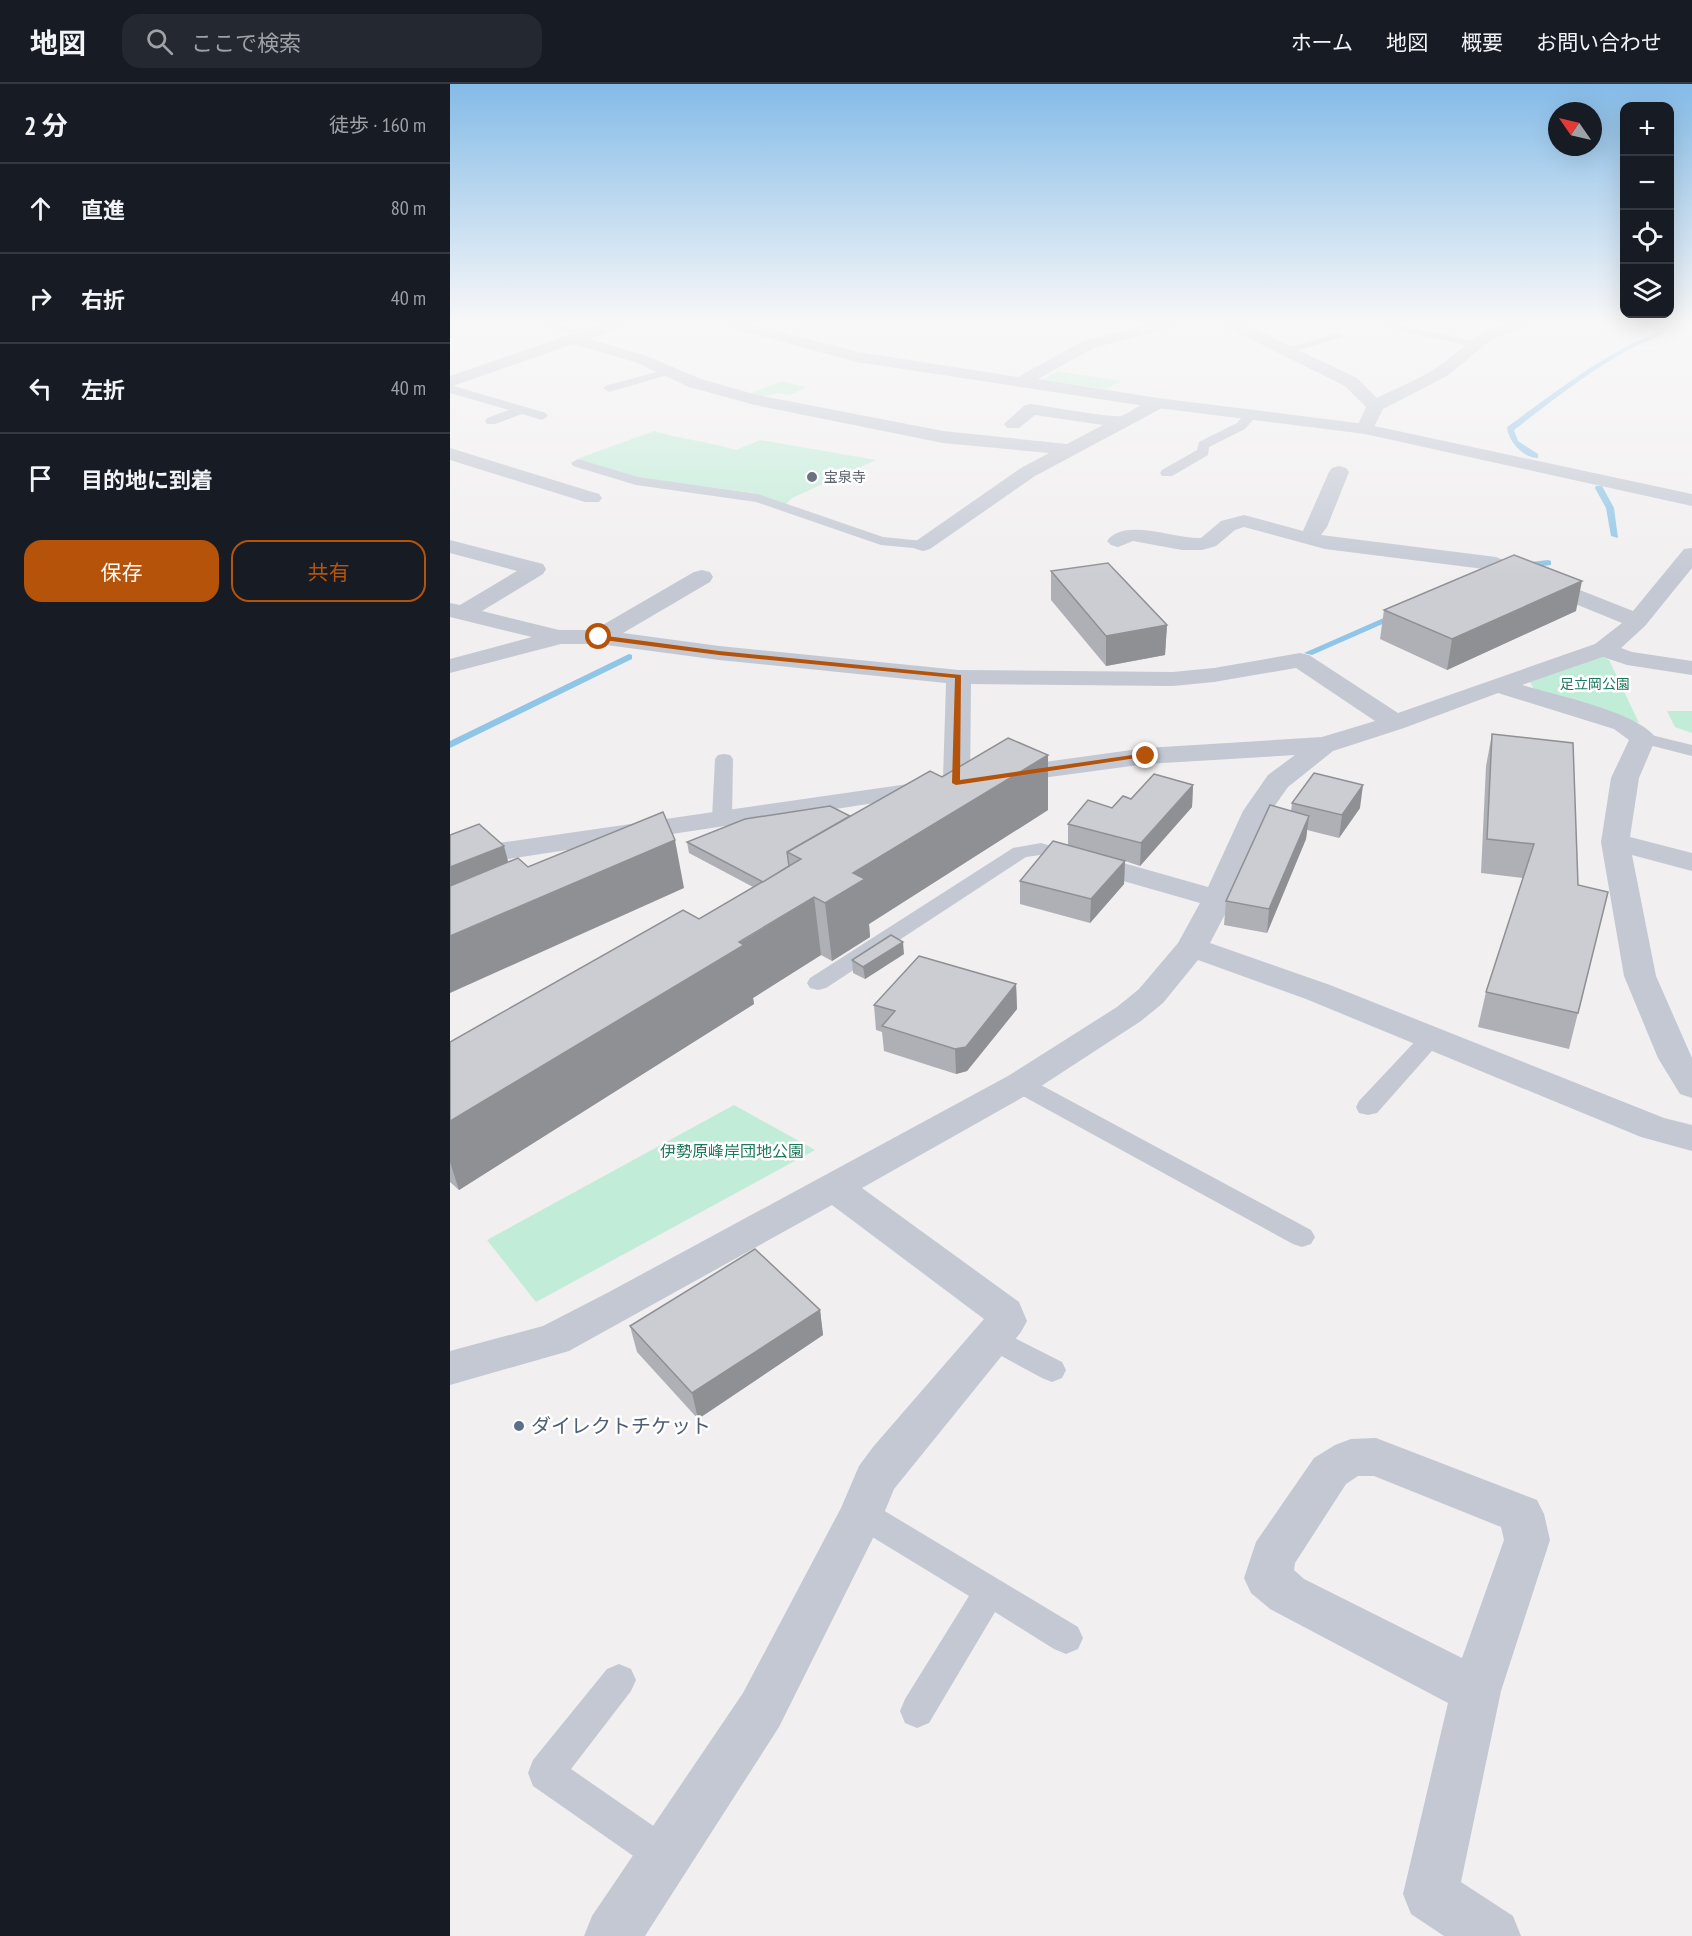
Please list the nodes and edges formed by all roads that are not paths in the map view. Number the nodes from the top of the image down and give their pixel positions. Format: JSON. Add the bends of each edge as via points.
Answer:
{"nodes":[{"id":1,"x":803,"y":409,"type":"edge"},
{"id":2,"x":1030,"y":409,"type":"edge"},
{"id":3,"x":1034,"y":409,"type":"edge"},
{"id":4,"x":1146,"y":409,"type":"edge"},
{"id":5,"x":1213,"y":409,"type":"edge"},
{"id":6,"x":1374,"y":409,"type":"edge"},
{"id":7,"x":521,"y":410,"type":"joint"},
{"id":8,"x":1252,"y":414,"type":"junction"},
{"id":9,"x":542,"y":416,"type":"dead end"},
{"id":10,"x":491,"y":421,"type":"dead end"},
{"id":11,"x":1122,"y":422,"type":"junction"},
{"id":12,"x":1013,"y":424,"type":"dead end"},
{"id":13,"x":1365,"y":429,"type":"junction"},
{"id":14,"x":1072,"y":450,"type":"junction"},
{"id":15,"x":450,"y":454,"type":"edge"},
{"id":16,"x":481,"y":463,"type":"junction"},
{"id":17,"x":578,"y":463,"type":"dead end"},
{"id":18,"x":462,"y":471,"type":"dead end"},
{"id":19,"x":1167,"y":473,"type":"dead end"},
{"id":20,"x":1328,"y":481,"type":"dead end"},
{"id":21,"x":592,"y":498,"type":"dead end"},
{"id":22,"x":1692,"y":500,"type":"edge"},
{"id":23,"x":1129,"y":533,"type":"dead end"},
{"id":24,"x":1308,"y":538,"type":"junction"},
{"id":25,"x":923,"y":545,"type":"joint"},
{"id":26,"x":450,"y":546,"type":"edge"},
{"id":27,"x":1692,"y":554,"type":"edge"},
{"id":28,"x":702,"y":577,"type":"dead end"},
{"id":29,"x":456,"y":611,"type":"edge"},
{"id":30,"x":1637,"y":621,"type":"junction"},
{"id":31,"x":560,"y":637,"type":"junction"},
{"id":32,"x":599,"y":637,"type":"junction"},
{"id":33,"x":1603,"y":649,"type":"junction"},
{"id":34,"x":450,"y":666,"type":"edge"},
{"id":35,"x":1692,"y":668,"type":"edge"},
{"id":36,"x":959,"y":677,"type":"junction"},
{"id":37,"x":1497,"y":685,"type":"junction"},
{"id":38,"x":1395,"y":723,"type":"junction"},
{"id":39,"x":1643,"y":738,"type":"junction"},
{"id":40,"x":1324,"y":744,"type":"junction"},
{"id":41,"x":1692,"y":751,"type":"edge"},
{"id":42,"x":724,"y":759,"type":"dead end"},
{"id":43,"x":949,"y":790,"type":"junction"},
{"id":44,"x":722,"y":818,"type":"junction"},
{"id":45,"x":1615,"y":842,"type":"junction"},
{"id":46,"x":1061,"y":855,"type":"joint"},
{"id":47,"x":450,"y":858,"type":"edge"},
{"id":48,"x":1692,"y":862,"type":"edge"},
{"id":49,"x":1218,"y":899,"type":"junction"},
{"id":50,"x":1192,"y":947,"type":"junction"},
{"id":51,"x":818,"y":983,"type":"dead end"},
{"id":52,"x":1430,"y":1039,"type":"junction"},
{"id":53,"x":1020,"y":1084,"type":"junction"},
{"id":54,"x":1692,"y":1086,"type":"edge"},
{"id":55,"x":1368,"y":1107,"type":"dead end"},
{"id":56,"x":1692,"y":1138,"type":"edge"},
{"id":57,"x":833,"y":1186,"type":"junction"},
{"id":58,"x":1302,"y":1237,"type":"dead end"},
{"id":59,"x":993,"y":1338,"type":"junction"},
{"id":60,"x":450,"y":1368,"type":"edge"},
{"id":61,"x":1052,"y":1370,"type":"dead end"},
{"id":62,"x":862,"y":1514,"type":"junction"},
{"id":63,"x":990,"y":1592,"type":"junction"},
{"id":64,"x":1066,"y":1638,"type":"dead end"},
{"id":65,"x":619,"y":1680,"type":"dead end"},
{"id":66,"x":1476,"y":1691,"type":"junction"},
{"id":67,"x":917,"y":1711,"type":"dead end"},
{"id":68,"x":665,"y":1856,"type":"junction"},
{"id":69,"x":612,"y":1936,"type":"edge"},
{"id":70,"x":1493,"y":1936,"type":"edge"}],
"edges":[{"from":1,"to":14,"type":"street","via":[[943,437]]},
{"from":2,"to":12,"type":"street"},
{"from":3,"to":11,"type":"street"},
{"from":4,"to":11,"type":"street"},
{"from":5,"to":8,"type":"street"},
{"from":6,"to":13,"type":"street"},
{"from":7,"to":9,"type":"lane"},
{"from":7,"to":10,"type":"lane"},
{"from":8,"to":13,"type":"street"},
{"from":8,"to":19,"type":"lane","via":[[1241,426],[1203,445],[1203,452]]},
{"from":11,"to":14,"type":"street"},
{"from":13,"to":22,"type":"street"},
{"from":14,"to":25,"type":"street","via":[[1028,472]]},
{"from":15,"to":16,"type":"street"},
{"from":16,"to":18,"type":"street"},
{"from":16,"to":21,"type":"street"},
{"from":17,"to":25,"type":"lane","via":[[636,481],[758,498],[881,542]]},
{"from":20,"to":24,"type":"street","via":[[1317,527]]},
{"from":23,"to":24,"type":"street","via":[[1187,544],[1207,543],[1230,522],[1244,521]]},
{"from":24,"to":30,"type":"street","via":[[1496,564]]},
{"from":26,"to":29,"type":"street","via":[[535,569]]},
{"from":27,"to":30,"type":"street"},
{"from":28,"to":32,"type":"street"},
{"from":29,"to":31,"type":"street"},
{"from":30,"to":33,"type":"street"},
{"from":31,"to":32,"type":"street"},
{"from":31,"to":34,"type":"street"},
{"from":32,"to":36,"type":"street"},
{"from":33,"to":35,"type":"street","via":[[1627,658]]},
{"from":33,"to":37,"type":"street"},
{"from":36,"to":38,"type":"street","via":[[1173,679],[1300,660]]},
{"from":36,"to":43,"type":"street"},
{"from":37,"to":38,"type":"street"},
{"from":37,"to":39,"type":"street","via":[[1623,724]]},
{"from":38,"to":40,"type":"street"},
{"from":39,"to":41,"type":"lane"},
{"from":39,"to":45,"type":"street","via":[[1625,778]]},
{"from":40,"to":43,"type":"street","via":[[1146,756]]},
{"from":40,"to":49,"type":"street","via":[[1278,781],[1257,811]]},
{"from":42,"to":44,"type":"lane"},
{"from":43,"to":44,"type":"street"},
{"from":44,"to":47,"type":"street","via":[[641,839]]},
{"from":45,"to":48,"type":"street"},
{"from":45,"to":54,"type":"street","via":[[1640,976],[1675,1059]]},
{"from":46,"to":49,"type":"street"},
{"from":46,"to":51,"type":"lane","via":[[1041,849],[1020,852]]},
{"from":49,"to":50,"type":"street"},
{"from":50,"to":52,"type":"street","via":[[1318,992]]},
{"from":50,"to":53,"type":"street","via":[[1151,996],[1129,1014]]},
{"from":52,"to":55,"type":"lane"},
{"from":52,"to":56,"type":"street","via":[[1654,1128]]},
{"from":53,"to":57,"type":"street"},
{"from":53,"to":58,"type":"lane"},
{"from":57,"to":59,"type":"street","via":[[1005,1313],[1006,1321]]},
{"from":57,"to":60,"type":"street","via":[[554,1339]]},
{"from":59,"to":61,"type":"lane"},
{"from":59,"to":62,"type":"street","via":[[889,1460],[875,1480]]},
{"from":62,"to":63,"type":"lane"},
{"from":62,"to":68,"type":"street","via":[[761,1710]]},
{"from":63,"to":64,"type":"lane"},
{"from":63,"to":67,"type":"lane"},
{"from":65,"to":68,"type":"lane","via":[[540,1780]]},
{"from":66,"to":66,"type":"street","via":[[1527,1540],[1521,1514],[1376,1457],[1351,1458],[1330,1471],[1273,1557],[1268,1578],[1287,1594]]},
{"from":66,"to":70,"type":"street","via":[[1431,1894]]},
{"from":68,"to":69,"type":"street"}]}
